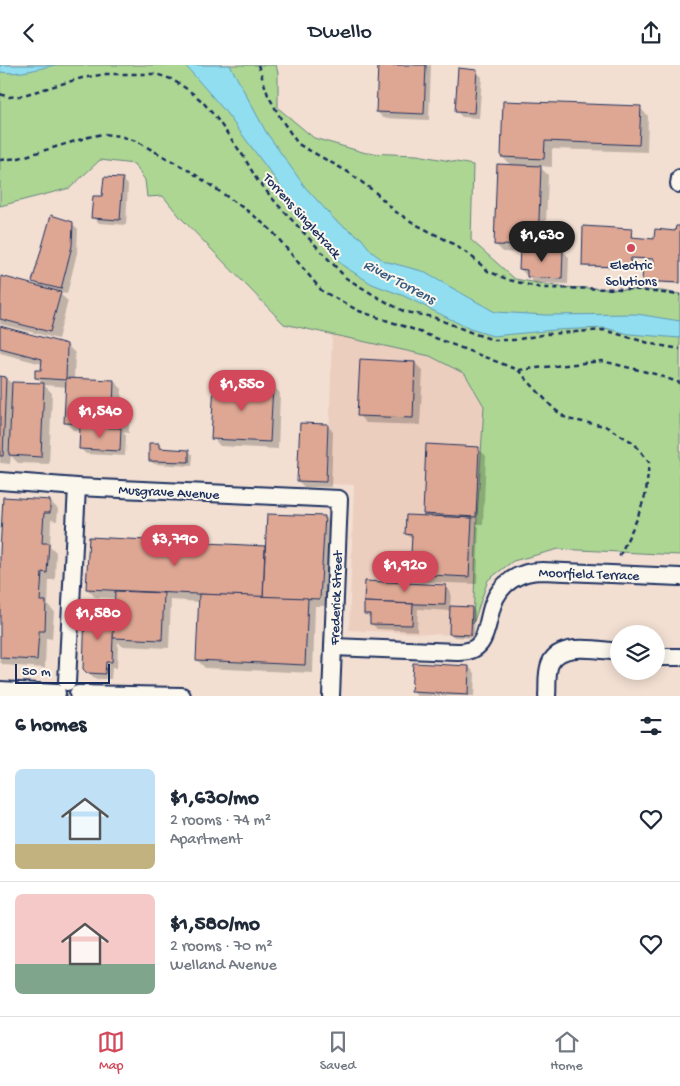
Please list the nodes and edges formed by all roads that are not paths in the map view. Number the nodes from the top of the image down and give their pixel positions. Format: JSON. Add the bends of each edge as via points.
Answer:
{"nodes":[{"id":1,"x":0,"y":481,"type":"edge"},
{"id":2,"x":77,"y":487,"type":"junction"},
{"id":3,"x":339,"y":499,"type":"joint"},
{"id":4,"x":680,"y":577,"type":"edge"},
{"id":5,"x":333,"y":647,"type":"junction"},
{"id":6,"x":610,"y":651,"type":"edge"},
{"id":7,"x":665,"y":657,"type":"edge"},
{"id":8,"x":680,"y":657,"type":"edge"},
{"id":9,"x":0,"y":690,"type":"edge"},
{"id":10,"x":67,"y":692,"type":"edge"},
{"id":11,"x":182,"y":696,"type":"edge"},
{"id":12,"x":331,"y":696,"type":"edge"},
{"id":13,"x":547,"y":696,"type":"edge"}],
"edges":[{"from":1,"to":2,"type":"street","name":"Musgrave Avenue"},
{"from":2,"to":3,"type":"street","name":"Musgrave Avenue"},
{"from":2,"to":10,"type":"street"},
{"from":3,"to":5,"type":"street","name":"Frederick Street"},
{"from":4,"to":5,"type":"street","name":"Moorfield Terrace","via":[[542,571],[521,575],[499,593],[482,641],[467,651]]},
{"from":5,"to":12,"type":"street","name":"Frederick Street"},
{"from":6,"to":13,"type":"street","via":[[573,649],[559,653],[549,667]]},
{"from":7,"to":8,"type":"street"},
{"from":9,"to":10,"type":"street"},
{"from":10,"to":11,"type":"street"}]}
